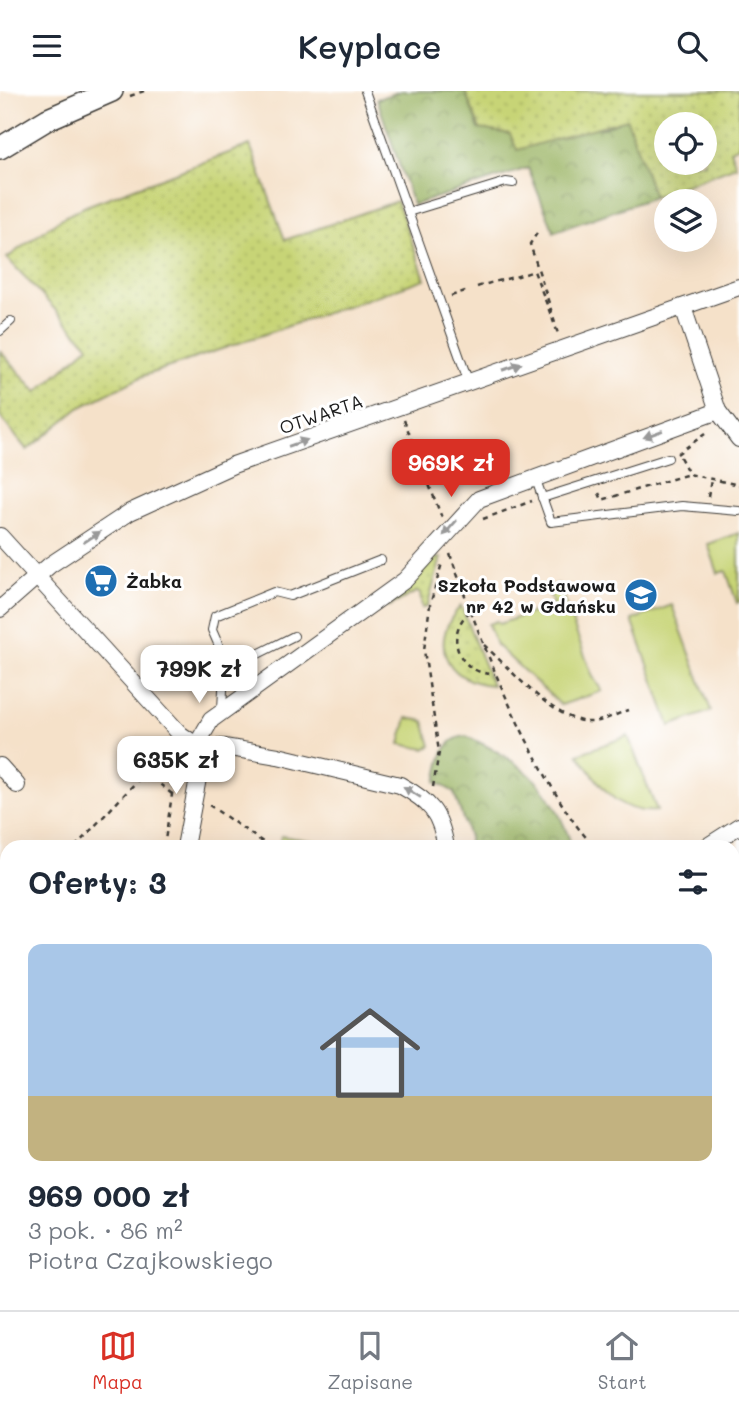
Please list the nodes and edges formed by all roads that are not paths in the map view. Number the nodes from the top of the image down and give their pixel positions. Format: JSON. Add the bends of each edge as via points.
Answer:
{"nodes":[{"id":1,"x":112,"y":91,"type":"edge"},
{"id":2,"x":365,"y":91,"type":"edge"},
{"id":3,"x":0,"y":148,"type":"edge"},
{"id":4,"x":513,"y":183,"type":"dead end"},
{"id":5,"x":408,"y":212,"type":"junction"},
{"id":6,"x":739,"y":287,"type":"edge"},
{"id":7,"x":683,"y":307,"type":"junction"},
{"id":8,"x":11,"y":321,"type":"dead end"},
{"id":9,"x":0,"y":331,"type":"edge"},
{"id":10,"x":469,"y":383,"type":"junction"},
{"id":11,"x":718,"y":411,"type":"junction"},
{"id":12,"x":739,"y":439,"type":"edge"},
{"id":13,"x":668,"y":458,"type":"dead end"},
{"id":14,"x":535,"y":477,"type":"junction"},
{"id":15,"x":542,"y":498,"type":"junction"},
{"id":16,"x":739,"y":511,"type":"edge"},
{"id":17,"x":0,"y":537,"type":"edge"},
{"id":18,"x":381,"y":560,"type":"dead end"},
{"id":19,"x":36,"y":577,"type":"junction"},
{"id":20,"x":0,"y":609,"type":"edge"},
{"id":21,"x":294,"y":636,"type":"dead end"},
{"id":22,"x":229,"y":669,"type":"junction"},
{"id":23,"x":222,"y":709,"type":"junction"},
{"id":24,"x":199,"y":747,"type":"junction"},
{"id":25,"x":0,"y":766,"type":"edge"},
{"id":26,"x":17,"y":785,"type":"dead end"},
{"id":27,"x":739,"y":826,"type":"edge"},
{"id":28,"x":186,"y":840,"type":"edge"},
{"id":29,"x":445,"y":840,"type":"edge"},
{"id":30,"x":717,"y":840,"type":"edge"}],
"edges":[{"from":1,"to":3,"type":"street","via":[[48,119]]},
{"from":2,"to":5,"type":"lane"},
{"from":4,"to":5,"type":"lane"},
{"from":5,"to":10,"type":"lane"},
{"from":6,"to":7,"type":"street","name":"OTWARTA"},
{"from":10,"to":7,"type":"street","name":"OTWARTA","one_way":true},
{"from":7,"to":11,"type":"street"},
{"from":8,"to":9,"type":"lane"},
{"from":19,"to":10,"type":"street","name":"OTWARTA","one_way":true,"via":[[130,512],[210,475]]},
{"from":11,"to":12,"type":"street"},
{"from":11,"to":14,"type":"street","one_way":true},
{"from":13,"to":15,"type":"lane"},
{"from":14,"to":15,"type":"lane"},
{"from":14,"to":23,"type":"street","one_way":true,"via":[[470,505],[405,580]]},
{"from":15,"to":16,"type":"lane","via":[[551,522],[682,506]]},
{"from":17,"to":19,"type":"street"},
{"from":18,"to":22,"type":"lane","via":[[290,596],[274,592],[215,616],[212,630]]},
{"from":19,"to":20,"type":"street","name":"OTWARTA"},
{"from":19,"to":24,"type":"street","via":[[166,721]]},
{"from":21,"to":22,"type":"lane"},
{"from":22,"to":23,"type":"lane","via":[[225,671]]},
{"from":23,"to":24,"type":"street","via":[[202,732]]},
{"from":24,"to":28,"type":"street","via":[[199,773]]},
{"from":29,"to":24,"type":"street","one_way":true,"via":[[433,810],[400,785],[278,756]]},
{"from":25,"to":26,"type":"street"},
{"from":27,"to":30,"type":"street"}]}
